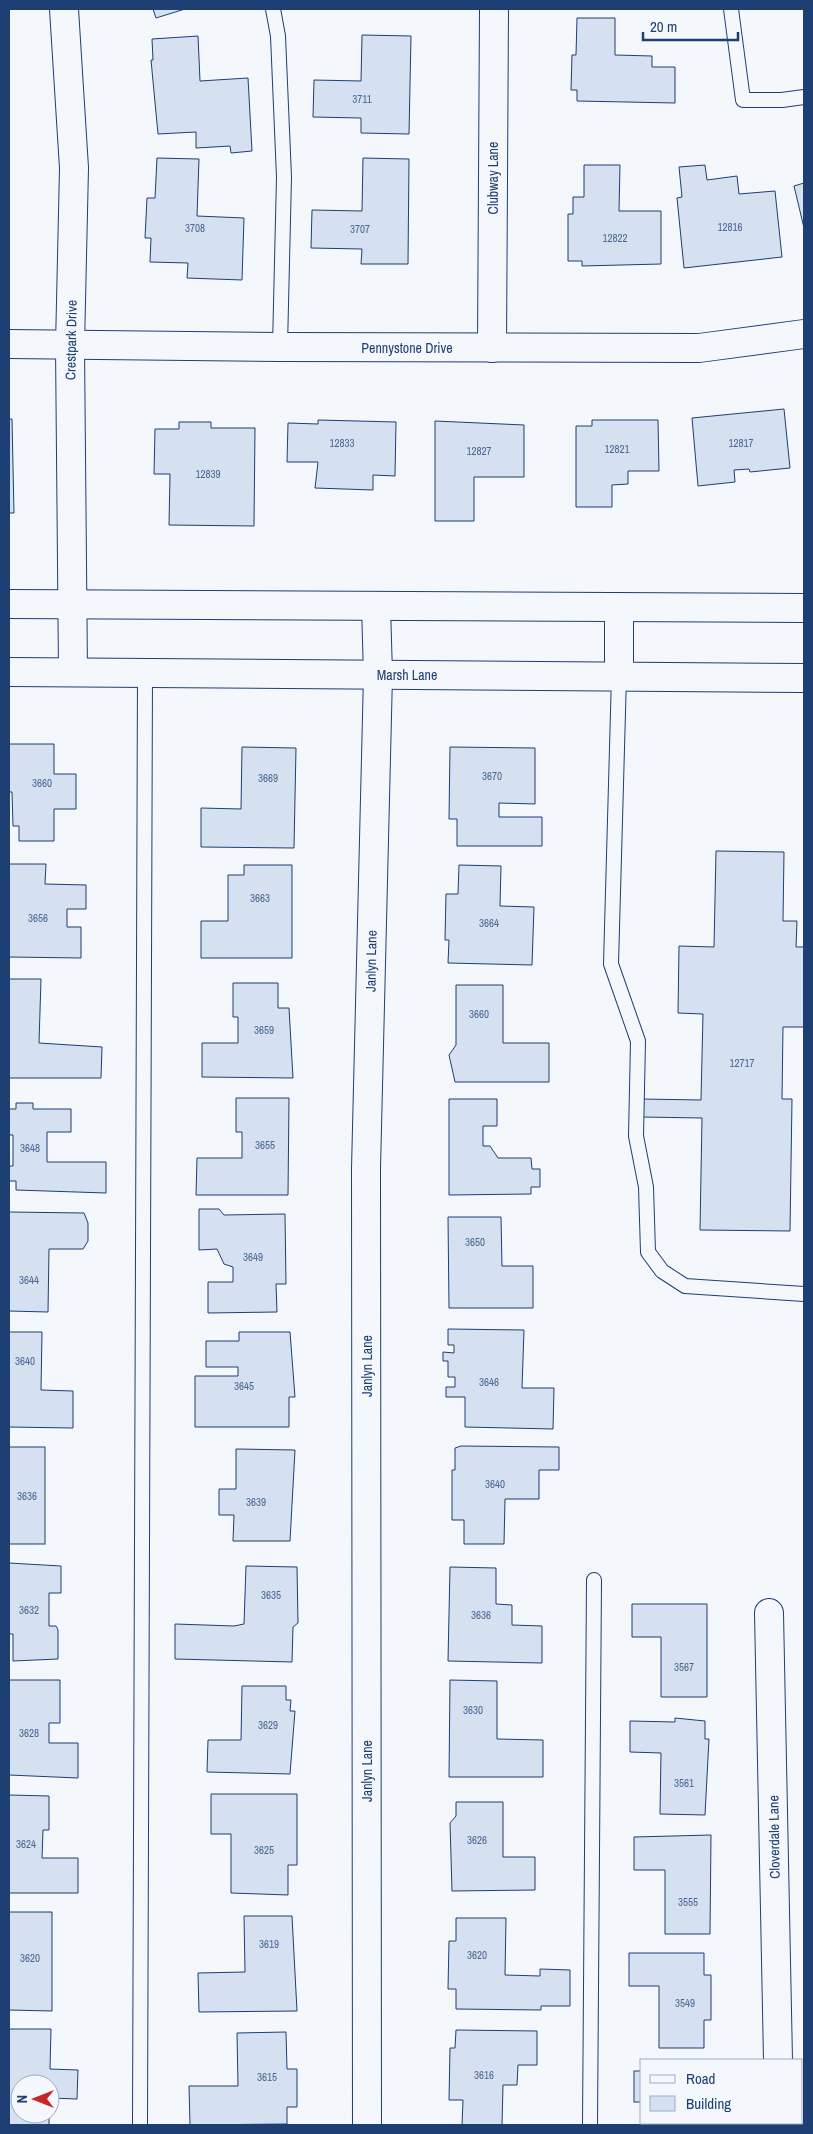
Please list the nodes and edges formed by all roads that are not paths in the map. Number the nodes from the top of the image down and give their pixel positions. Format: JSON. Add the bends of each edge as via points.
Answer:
{"nodes":[{"id":1,"x":64,"y":9,"type":"edge"},
{"id":2,"x":273,"y":9,"type":"edge"},
{"id":3,"x":494,"y":9,"type":"edge"},
{"id":4,"x":731,"y":9,"type":"edge"},
{"id":5,"x":804,"y":97,"type":"edge"},
{"id":6,"x":804,"y":334,"type":"edge"},
{"id":7,"x":9,"y":344,"type":"edge"},
{"id":8,"x":70,"y":346,"type":"junction"},
{"id":9,"x":280,"y":347,"type":"junction"},
{"id":10,"x":492,"y":348,"type":"junction"},
{"id":11,"x":9,"y":604,"type":"edge"},
{"id":12,"x":72,"y":605,"type":"junction"},
{"id":13,"x":376,"y":606,"type":"junction"},
{"id":14,"x":619,"y":607,"type":"junction"},
{"id":15,"x":804,"y":608,"type":"edge"},
{"id":16,"x":9,"y":672,"type":"edge"},
{"id":17,"x":73,"y":672,"type":"junction"},
{"id":18,"x":145,"y":673,"type":"junction"},
{"id":19,"x":378,"y":675,"type":"junction"},
{"id":20,"x":619,"y":676,"type":"junction"},
{"id":21,"x":804,"y":678,"type":"edge"},
{"id":22,"x":804,"y":1294,"type":"edge"},
{"id":23,"x":594,"y":1580,"type":"dead end"},
{"id":24,"x":770,"y":1613,"type":"dead end"},
{"id":25,"x":778,"y":2059,"type":"edge"},
{"id":26,"x":140,"y":2125,"type":"edge"},
{"id":27,"x":367,"y":2125,"type":"edge"},
{"id":28,"x":590,"y":2125,"type":"edge"}],
"edges":[{"from":1,"to":8,"type":"street","name":"Crestpark Drive","via":[[74,168]]},
{"from":2,"to":9,"type":"lane","via":[[278,36],[284,177]]},
{"from":3,"to":10,"type":"street","name":"Clubway Lane"},
{"from":4,"to":5,"type":"lane","via":[[743,100]]},
{"from":6,"to":10,"type":"street","name":"Pennystone Drive","via":[[699,348]]},
{"from":7,"to":8,"type":"street","name":"Pennystone Drive"},
{"from":8,"to":9,"type":"street","name":"Pennystone Drive"},
{"from":8,"to":12,"type":"street","name":"Crestpark Drive"},
{"from":9,"to":10,"type":"street","name":"Pennystone Drive"},
{"from":11,"to":12,"type":"street"},
{"from":12,"to":13,"type":"street"},
{"from":12,"to":17,"type":"street","name":"Crestpark Drive"},
{"from":13,"to":14,"type":"street"},
{"from":13,"to":19,"type":"street","name":"Janlyn Lane"},
{"from":14,"to":15,"type":"street"},
{"from":14,"to":20,"type":"street"},
{"from":16,"to":17,"type":"street","name":"Marsh Lane"},
{"from":17,"to":18,"type":"street","name":"Marsh Lane"},
{"from":18,"to":19,"type":"street","name":"Marsh Lane"},
{"from":18,"to":26,"type":"lane"},
{"from":19,"to":20,"type":"street","name":"Marsh Lane"},
{"from":19,"to":27,"type":"street","name":"Janlyn Lane","via":[[366,1168]]},
{"from":20,"to":21,"type":"street","name":"Marsh Lane"},
{"from":20,"to":22,"type":"lane","via":[[611,964],[638,1041],[636,1136],[646,1187],[648,1252],[662,1271],[685,1286]]},
{"from":23,"to":28,"type":"lane"},
{"from":24,"to":25,"type":"street","name":"Cloverdale Lane"}]}
